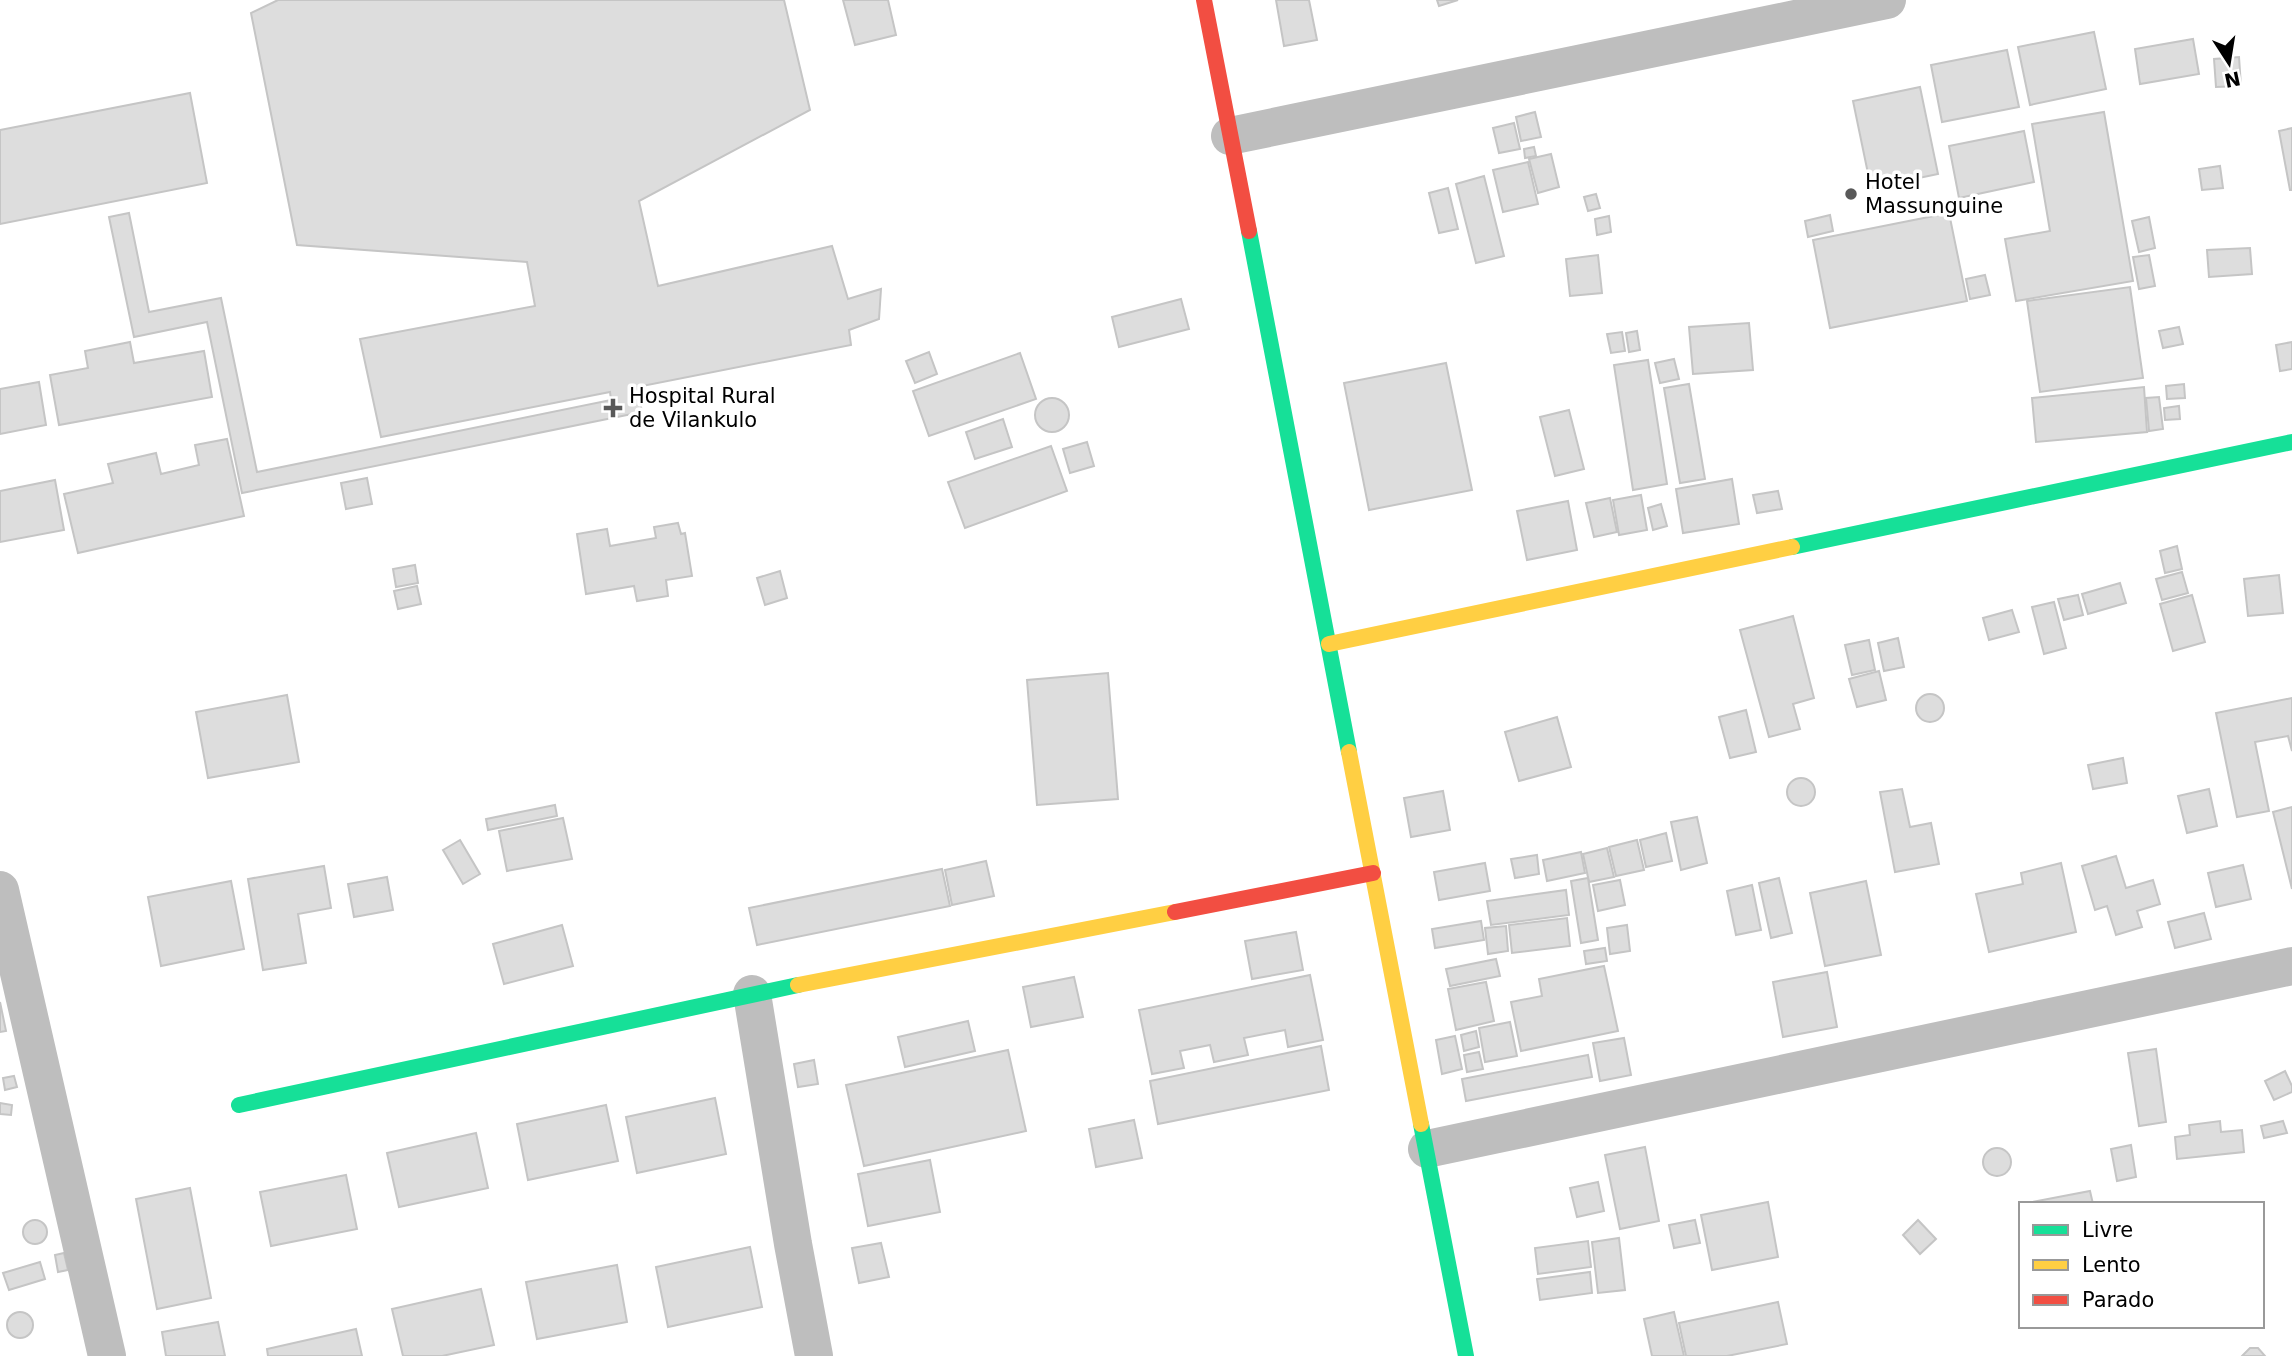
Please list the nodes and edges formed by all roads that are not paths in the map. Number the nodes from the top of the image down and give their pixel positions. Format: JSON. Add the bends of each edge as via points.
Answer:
{"nodes":[{"id":1,"x":1204,"y":0,"type":"edge"},
{"id":2,"x":1886,"y":0,"type":"edge"},
{"id":3,"x":1230,"y":136,"type":"junction"},
{"id":4,"x":2292,"y":442,"type":"edge"},
{"id":5,"x":1329,"y":644,"type":"junction"},
{"id":6,"x":1373,"y":873,"type":"junction"},
{"id":7,"x":0,"y":890,"type":"edge"},
{"id":8,"x":2292,"y":966,"type":"edge"},
{"id":9,"x":752,"y":994,"type":"junction"},
{"id":10,"x":239,"y":1105,"type":"dead end"},
{"id":11,"x":1427,"y":1149,"type":"junction"},
{"id":12,"x":107,"y":1356,"type":"edge"},
{"id":13,"x":814,"y":1356,"type":"edge"},
{"id":14,"x":1466,"y":1356,"type":"edge"}],
"edges":[{"from":1,"to":3,"type":"street"},
{"from":2,"to":3,"type":"street"},
{"from":3,"to":5,"type":"street"},
{"from":4,"to":5,"type":"street"},
{"from":5,"to":6,"type":"street"},
{"from":6,"to":9,"type":"street"},
{"from":6,"to":11,"type":"street"},
{"from":7,"to":12,"type":"street"},
{"from":8,"to":11,"type":"street"},
{"from":9,"to":10,"type":"street"},
{"from":9,"to":13,"type":"street"},
{"from":11,"to":14,"type":"street"}]}
